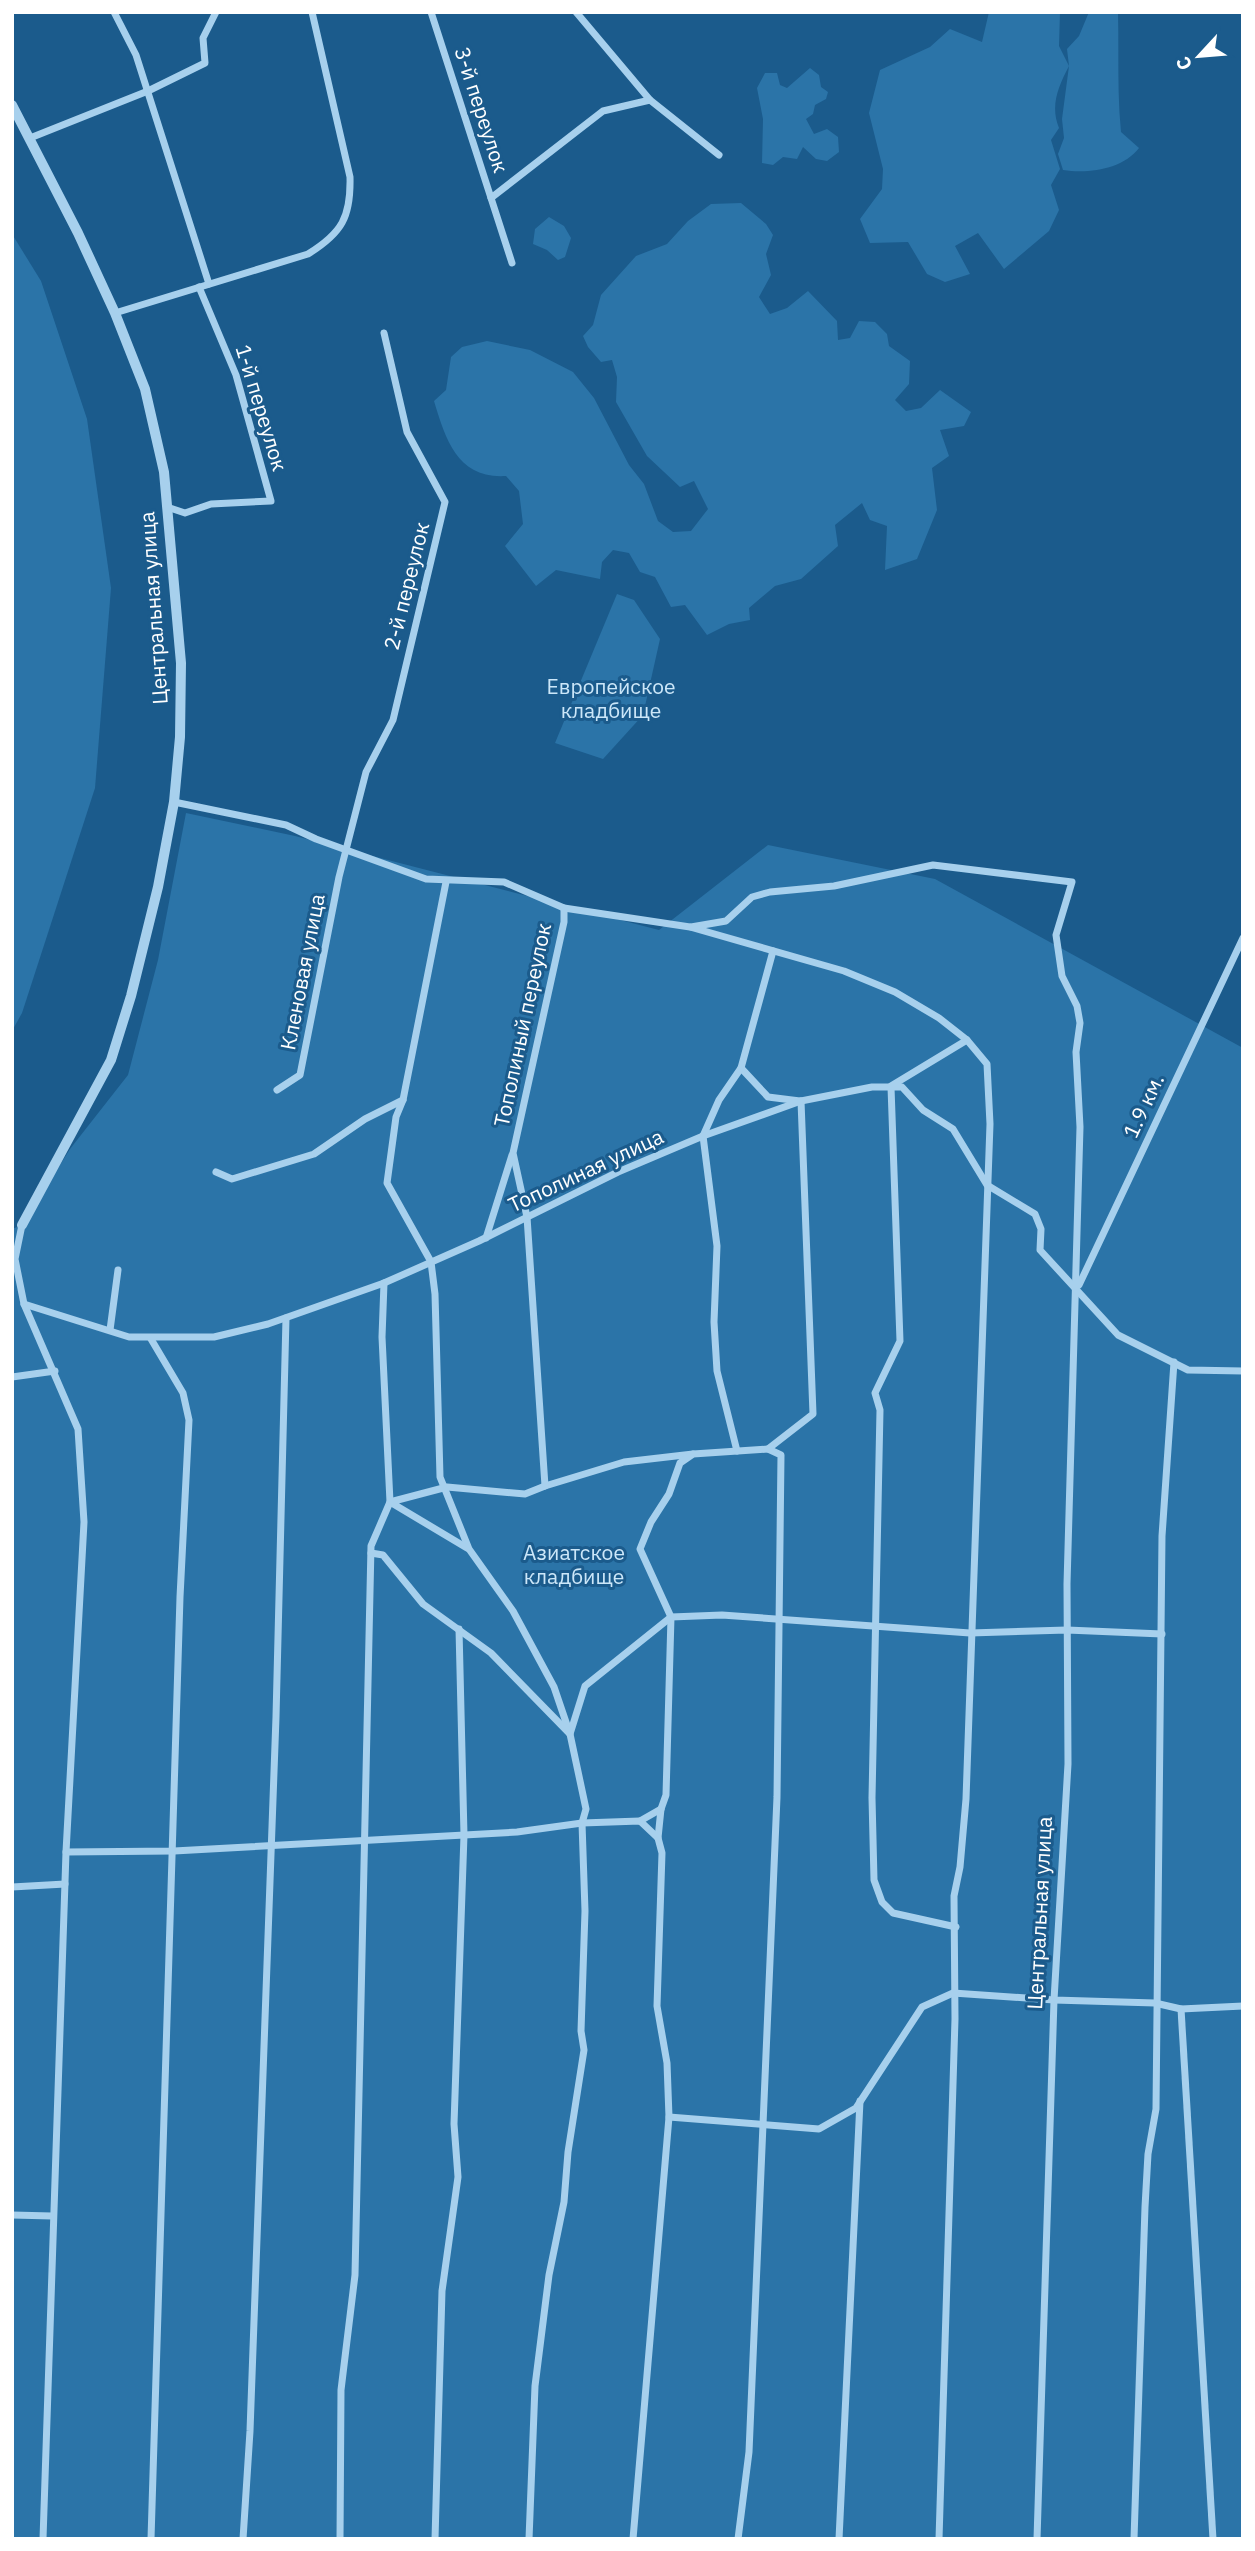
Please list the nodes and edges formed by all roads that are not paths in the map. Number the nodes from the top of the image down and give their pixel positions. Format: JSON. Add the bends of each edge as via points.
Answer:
{"nodes":[{"id":1,"x":114,"y":12,"type":"edge"},
{"id":2,"x":216,"y":12,"type":"edge"},
{"id":3,"x":312,"y":12,"type":"edge"},
{"id":4,"x":431,"y":12,"type":"edge"},
{"id":5,"x":576,"y":12,"type":"edge"},
{"id":6,"x":148,"y":91,"type":"junction"},
{"id":7,"x":650,"y":100,"type":"junction"},
{"id":8,"x":12,"y":104,"type":"edge"},
{"id":9,"x":30,"y":138,"type":"junction"},
{"id":10,"x":719,"y":155,"type":"dead end"},
{"id":11,"x":491,"y":198,"type":"junction"},
{"id":12,"x":512,"y":264,"type":"dead end"},
{"id":13,"x":209,"y":284,"type":"junction"},
{"id":14,"x":199,"y":287,"type":"junction"},
{"id":15,"x":115,"y":313,"type":"junction"},
{"id":16,"x":384,"y":333,"type":"dead end"},
{"id":17,"x":167,"y":507,"type":"junction"},
{"id":18,"x":174,"y":802,"type":"junction"},
{"id":19,"x":349,"y":851,"type":"junction"},
{"id":20,"x":446,"y":882,"type":"junction"},
{"id":21,"x":564,"y":908,"type":"junction"},
{"id":22,"x":690,"y":927,"type":"junction"},
{"id":23,"x":1243,"y":938,"type":"edge"},
{"id":24,"x":773,"y":951,"type":"junction"},
{"id":25,"x":967,"y":1040,"type":"junction"},
{"id":26,"x":741,"y":1068,"type":"junction"},
{"id":27,"x":891,"y":1087,"type":"junction"},
{"id":28,"x":277,"y":1090,"type":"dead end"},
{"id":29,"x":402,"y":1100,"type":"junction"},
{"id":30,"x":801,"y":1101,"type":"junction"},
{"id":31,"x":704,"y":1136,"type":"junction"},
{"id":32,"x":513,"y":1153,"type":"junction"},
{"id":33,"x":216,"y":1172,"type":"dead end"},
{"id":34,"x":986,"y":1185,"type":"junction"},
{"id":35,"x":527,"y":1217,"type":"junction"},
{"id":36,"x":17,"y":1227,"type":"edge"},
{"id":37,"x":486,"y":1238,"type":"junction"},
{"id":38,"x":431,"y":1261,"type":"junction"},
{"id":39,"x":118,"y":1269,"type":"dead end"},
{"id":40,"x":384,"y":1283,"type":"junction"},
{"id":41,"x":1077,"y":1289,"type":"junction"},
{"id":42,"x":24,"y":1304,"type":"junction"},
{"id":43,"x":286,"y":1318,"type":"junction"},
{"id":44,"x":110,"y":1330,"type":"junction"},
{"id":45,"x":151,"y":1339,"type":"junction"},
{"id":46,"x":1174,"y":1362,"type":"junction"},
{"id":47,"x":55,"y":1371,"type":"junction"},
{"id":48,"x":1243,"y":1371,"type":"edge"},
{"id":49,"x":12,"y":1377,"type":"edge"},
{"id":50,"x":768,"y":1449,"type":"junction"},
{"id":51,"x":737,"y":1451,"type":"junction"},
{"id":52,"x":692,"y":1454,"type":"junction"},
{"id":53,"x":545,"y":1486,"type":"junction"},
{"id":54,"x":447,"y":1487,"type":"junction"},
{"id":55,"x":390,"y":1502,"type":"junction"},
{"id":56,"x":469,"y":1549,"type":"junction"},
{"id":57,"x":371,"y":1553,"type":"junction"},
{"id":58,"x":671,"y":1617,"type":"junction"},
{"id":59,"x":779,"y":1621,"type":"junction"},
{"id":60,"x":875,"y":1627,"type":"junction"},
{"id":61,"x":459,"y":1629,"type":"junction"},
{"id":62,"x":1067,"y":1630,"type":"junction"},
{"id":63,"x":970,"y":1633,"type":"junction"},
{"id":64,"x":1161,"y":1634,"type":"junction"},
{"id":65,"x":570,"y":1734,"type":"junction"},
{"id":66,"x":661,"y":1808,"type":"junction"},
{"id":67,"x":640,"y":1821,"type":"junction"},
{"id":68,"x":582,"y":1823,"type":"junction"},
{"id":69,"x":464,"y":1835,"type":"junction"},
{"id":70,"x":658,"y":1838,"type":"junction"},
{"id":71,"x":365,"y":1840,"type":"junction"},
{"id":72,"x":269,"y":1846,"type":"junction"},
{"id":73,"x":174,"y":1851,"type":"junction"},
{"id":74,"x":66,"y":1852,"type":"junction"},
{"id":75,"x":65,"y":1884,"type":"junction"},
{"id":76,"x":12,"y":1887,"type":"edge"},
{"id":77,"x":956,"y":1927,"type":"junction"},
{"id":78,"x":953,"y":1993,"type":"junction"},
{"id":79,"x":1054,"y":2000,"type":"junction"},
{"id":80,"x":1156,"y":2003,"type":"junction"},
{"id":81,"x":1243,"y":2006,"type":"edge"},
{"id":82,"x":1181,"y":2009,"type":"junction"},
{"id":83,"x":860,"y":2101,"type":"junction"},
{"id":84,"x":669,"y":2116,"type":"junction"},
{"id":85,"x":762,"y":2125,"type":"junction"},
{"id":86,"x":12,"y":2215,"type":"edge"},
{"id":87,"x":52,"y":2216,"type":"junction"},
{"id":88,"x":43,"y":2539,"type":"edge"},
{"id":89,"x":151,"y":2539,"type":"edge"},
{"id":90,"x":243,"y":2539,"type":"edge"},
{"id":91,"x":340,"y":2539,"type":"edge"},
{"id":92,"x":435,"y":2539,"type":"edge"},
{"id":93,"x":528,"y":2539,"type":"edge"},
{"id":94,"x":633,"y":2539,"type":"edge"},
{"id":95,"x":738,"y":2539,"type":"edge"},
{"id":96,"x":838,"y":2539,"type":"edge"},
{"id":97,"x":939,"y":2539,"type":"edge"},
{"id":98,"x":1037,"y":2539,"type":"edge"},
{"id":99,"x":1133,"y":2539,"type":"edge"},
{"id":100,"x":1213,"y":2539,"type":"edge"}],
"edges":[{"from":1,"to":6,"type":"street"},
{"from":2,"to":6,"type":"street","via":[[203,38],[205,64]]},
{"from":3,"to":13,"type":"street","via":[[350,177],[346,216],[331,240],[308,254]]},
{"from":4,"to":11,"type":"street","name":"3-й переулок"},
{"from":5,"to":7,"type":"street"},
{"from":6,"to":9,"type":"street"},
{"from":6,"to":13,"type":"street"},
{"from":7,"to":10,"type":"street"},
{"from":7,"to":11,"type":"street","name":"3-й переулок","via":[[603,111]]},
{"from":8,"to":9,"type":"street","name":"Центральная улица"},
{"from":9,"to":15,"type":"street","name":"Центральная улица"},
{"from":11,"to":12,"type":"street"},
{"from":13,"to":14,"type":"street"},
{"from":14,"to":15,"type":"street"},
{"from":14,"to":17,"type":"street","name":"1-й переулок","via":[[236,374],[271,502],[211,504],[185,513]]},
{"from":15,"to":17,"type":"street","name":"Центральная улица","via":[[160,442]]},
{"from":16,"to":19,"type":"street","name":"2-й переулок","via":[[407,432],[445,502],[393,719],[366,772]]},
{"from":17,"to":18,"type":"street","name":"Центральная улица","via":[[181,663]]},
{"from":18,"to":19,"type":"street","via":[[286,825]]},
{"from":18,"to":36,"type":"street","name":"Центральная улица","via":[[145,940],[111,1060]]},
{"from":19,"to":20,"type":"street"},
{"from":19,"to":28,"type":"street","name":"Кленовая улица","via":[[300,1074]]},
{"from":20,"to":21,"type":"street","via":[[504,882]]},
{"from":20,"to":29,"type":"street"},
{"from":21,"to":22,"type":"street","name":"Тополиный переулок"},
{"from":21,"to":32,"type":"street","name":"Тополиный переулок"},
{"from":22,"to":24,"type":"street","name":"Тополиный переулок"},
{"from":22,"to":41,"type":"street","name":"Центральная улица","via":[[726,921],[752,897],[770,892],[834,886],[933,864],[1072,882],[1056,935],[1062,976],[1080,1023],[1076,1052],[1080,1127]]},
{"from":23,"to":41,"type":"street","name":"1.9 км."},
{"from":24,"to":25,"type":"street","name":"Тополиный переулок","via":[[844,971],[895,992],[939,1017]]},
{"from":24,"to":26,"type":"street"},
{"from":25,"to":27,"type":"street"},
{"from":25,"to":34,"type":"street","name":"Тополиный переулок","via":[[987,1064]]},
{"from":26,"to":30,"type":"street","via":[[768,1097]]},
{"from":26,"to":31,"type":"street","via":[[719,1100]]},
{"from":27,"to":30,"type":"street","name":"Тополиная улица"},
{"from":27,"to":34,"type":"street","via":[[902,1087],[923,1110],[953,1129]]},
{"from":27,"to":60,"type":"street","via":[[901,1341],[875,1393],[880,1410]]},
{"from":29,"to":33,"type":"street","via":[[313,1154],[232,1179]]},
{"from":29,"to":38,"type":"street","via":[[387,1182]]},
{"from":30,"to":31,"type":"street","name":"Тополиная улица"},
{"from":30,"to":50,"type":"street","via":[[813,1414]]},
{"from":31,"to":35,"type":"street","name":"Тополиная улица"},
{"from":31,"to":51,"type":"street","via":[[717,1246],[713,1322],[717,1371]]},
{"from":32,"to":35,"type":"street","name":"Тополиный переулок"},
{"from":32,"to":37,"type":"street","name":"Тополиный переулок"},
{"from":34,"to":41,"type":"street","via":[[1035,1214],[1041,1250]]},
{"from":34,"to":63,"type":"street","name":"Тополиный переулок"},
{"from":35,"to":37,"type":"street","name":"Тополиная улица"},
{"from":35,"to":53,"type":"street","name":"Тополиный переулок"},
{"from":36,"to":42,"type":"street","via":[[15,1259]]},
{"from":37,"to":38,"type":"street","name":"Тополиная улица"},
{"from":38,"to":40,"type":"street","name":"Тополиная улица"},
{"from":38,"to":54,"type":"street","via":[[440,1476]]},
{"from":39,"to":44,"type":"street"},
{"from":40,"to":43,"type":"street","name":"Тополиная улица"},
{"from":40,"to":55,"type":"street"},
{"from":41,"to":46,"type":"street","via":[[1118,1335]]},
{"from":41,"to":62,"type":"street","name":"Центральная улица"},
{"from":42,"to":44,"type":"street","name":"Тополиная улица"},
{"from":42,"to":47,"type":"street"},
{"from":43,"to":45,"type":"street","name":"Тополиная улица","via":[[214,1338]]},
{"from":43,"to":72,"type":"street"},
{"from":44,"to":45,"type":"street","name":"Тополиная улица"},
{"from":45,"to":73,"type":"street","via":[[183,1392],[189,1420]]},
{"from":46,"to":48,"type":"street","via":[[1188,1370]]},
{"from":46,"to":64,"type":"street","via":[[1162,1536]]},
{"from":47,"to":49,"type":"street"},
{"from":47,"to":74,"type":"street","via":[[78,1429],[84,1522]]},
{"from":50,"to":51,"type":"street"},
{"from":50,"to":59,"type":"street","via":[[781,1455]]},
{"from":51,"to":52,"type":"street"},
{"from":52,"to":53,"type":"street","via":[[624,1462]]},
{"from":52,"to":58,"type":"street","via":[[680,1463],[640,1549]]},
{"from":53,"to":54,"type":"street","via":[[525,1494]]},
{"from":54,"to":55,"type":"street"},
{"from":54,"to":56,"type":"street"},
{"from":55,"to":56,"type":"street"},
{"from":55,"to":57,"type":"street"},
{"from":56,"to":65,"type":"street","via":[[513,1611],[554,1687]]},
{"from":57,"to":61,"type":"street","via":[[383,1555],[423,1604]]},
{"from":57,"to":71,"type":"street"},
{"from":58,"to":59,"type":"street","via":[[722,1615]]},
{"from":58,"to":65,"type":"street","via":[[584,1686]]},
{"from":58,"to":66,"type":"street","via":[[666,1795]]},
{"from":59,"to":60,"type":"street"},
{"from":59,"to":85,"type":"street","via":[[777,1797]]},
{"from":60,"to":63,"type":"street"},
{"from":60,"to":77,"type":"street","via":[[874,1880],[882,1902],[892,1913]]},
{"from":61,"to":65,"type":"street","via":[[491,1653]]},
{"from":61,"to":69,"type":"street"},
{"from":62,"to":63,"type":"street"},
{"from":62,"to":64,"type":"street"},
{"from":62,"to":79,"type":"street","name":"Центральная улица","via":[[1068,1764]]},
{"from":63,"to":77,"type":"street","name":"Тополиный переулок","via":[[966,1799],[954,1896]]},
{"from":64,"to":80,"type":"street"},
{"from":65,"to":68,"type":"street","via":[[586,1809]]},
{"from":66,"to":67,"type":"street"},
{"from":66,"to":70,"type":"street"},
{"from":67,"to":68,"type":"street"},
{"from":67,"to":70,"type":"street"},
{"from":68,"to":69,"type":"street"},
{"from":68,"to":93,"type":"street","via":[[584,2050],[535,2386]]},
{"from":69,"to":71,"type":"street"},
{"from":69,"to":92,"type":"street","via":[[455,2071],[458,2176],[442,2291]]},
{"from":70,"to":84,"type":"street","via":[[662,1853],[657,2006],[667,2063]]},
{"from":71,"to":72,"type":"street"},
{"from":71,"to":91,"type":"street","via":[[355,2275],[341,2390]]},
{"from":72,"to":73,"type":"street"},
{"from":72,"to":90,"type":"street"},
{"from":73,"to":74,"type":"street"},
{"from":73,"to":89,"type":"street"},
{"from":74,"to":75,"type":"street"},
{"from":75,"to":76,"type":"street"},
{"from":75,"to":87,"type":"street"},
{"from":77,"to":78,"type":"street","name":"Тополиный переулок"},
{"from":78,"to":79,"type":"street"},
{"from":78,"to":83,"type":"street","via":[[922,2007]]},
{"from":78,"to":97,"type":"street","name":"Тополиный переулок"},
{"from":79,"to":80,"type":"street"},
{"from":79,"to":98,"type":"street","name":"Центральная улица"},
{"from":80,"to":82,"type":"street"},
{"from":80,"to":99,"type":"street","via":[[1156,2109],[1145,2207]]},
{"from":81,"to":82,"type":"street"},
{"from":82,"to":100,"type":"street"},
{"from":83,"to":85,"type":"street","via":[[856,2108],[819,2129]]},
{"from":83,"to":96,"type":"street"},
{"from":84,"to":85,"type":"street"},
{"from":84,"to":94,"type":"street"},
{"from":85,"to":95,"type":"street","via":[[749,2452]]},
{"from":86,"to":87,"type":"street"},
{"from":87,"to":88,"type":"street"}]}
